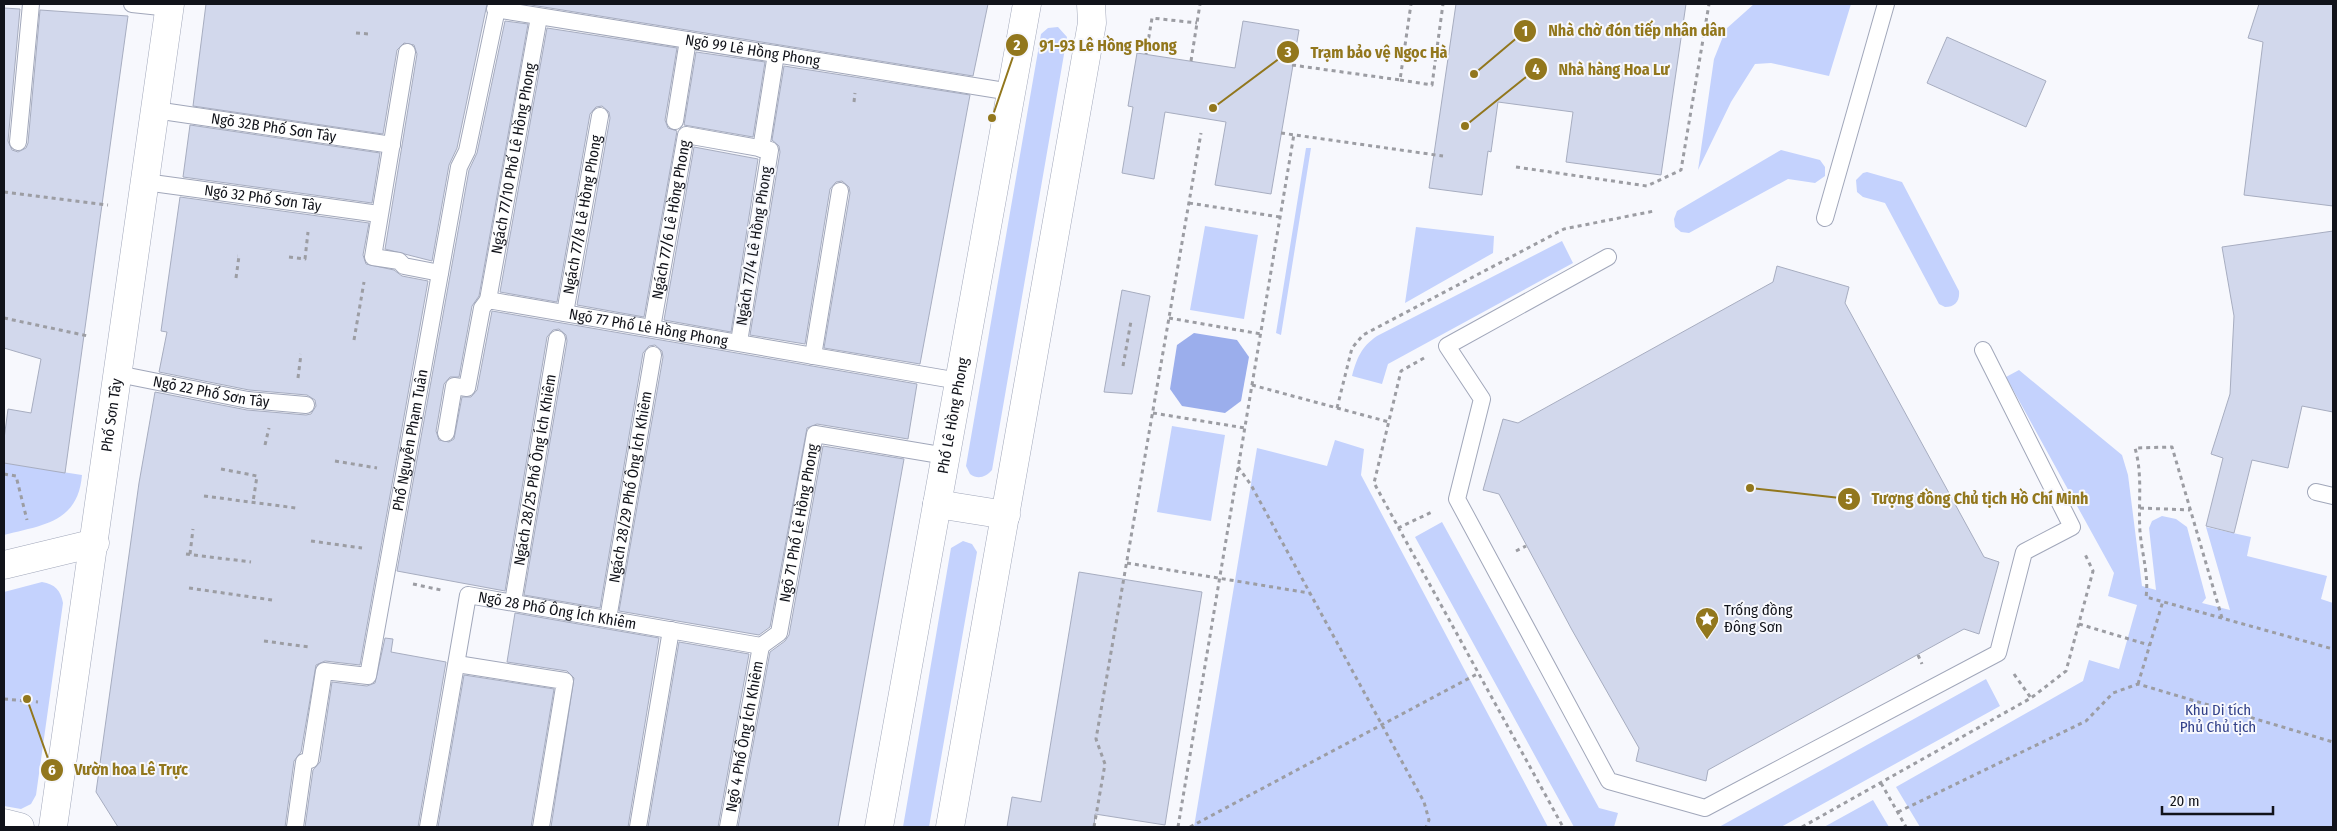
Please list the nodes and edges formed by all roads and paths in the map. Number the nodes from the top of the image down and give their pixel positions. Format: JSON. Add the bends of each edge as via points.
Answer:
{"nodes":[{"id":1,"x":31,"y":4,"type":"edge"},
{"id":2,"x":132,"y":4,"type":"edge"},
{"id":3,"x":1027,"y":4,"type":"edge"},
{"id":4,"x":1091,"y":4,"type":"edge"},
{"id":5,"x":1200,"y":4,"type":"edge"},
{"id":6,"x":1410,"y":4,"type":"edge"},
{"id":7,"x":1443,"y":4,"type":"edge"},
{"id":8,"x":1709,"y":4,"type":"edge"},
{"id":9,"x":1886,"y":4,"type":"edge"},
{"id":10,"x":170,"y":6,"type":"edge"},
{"id":11,"x":497,"y":7,"type":"edge"},
{"id":12,"x":539,"y":17,"type":"junction"},
{"id":13,"x":1197,"y":23,"type":"junction"},
{"id":14,"x":356,"y":33,"type":"dead end"},
{"id":15,"x":369,"y":34,"type":"dead end"},
{"id":16,"x":688,"y":40,"type":"junction"},
{"id":17,"x":407,"y":52,"type":"dead end"},
{"id":18,"x":776,"y":54,"type":"junction"},
{"id":19,"x":1146,"y":54,"type":"dead end"},
{"id":20,"x":1191,"y":61,"type":"dead end"},
{"id":21,"x":1292,"y":65,"type":"dead end"},
{"id":22,"x":1400,"y":80,"type":"junction"},
{"id":23,"x":1011,"y":92,"type":"junction"},
{"id":24,"x":155,"y":110,"type":"junction"},
{"id":25,"x":600,"y":116,"type":"dead end"},
{"id":26,"x":675,"y":121,"type":"dead end"},
{"id":27,"x":1201,"y":133,"type":"dead end"},
{"id":28,"x":1281,"y":133,"type":"dead end"},
{"id":29,"x":1294,"y":134,"type":"junction"},
{"id":30,"x":18,"y":142,"type":"dead end"},
{"id":31,"x":392,"y":145,"type":"junction"},
{"id":32,"x":766,"y":149,"type":"junction"},
{"id":33,"x":1443,"y":156,"type":"dead end"},
{"id":34,"x":1516,"y":166,"type":"dead end"},
{"id":35,"x":145,"y":182,"type":"junction"},
{"id":36,"x":840,"y":191,"type":"dead end"},
{"id":37,"x":4,"y":192,"type":"edge"},
{"id":38,"x":1189,"y":203,"type":"junction"},
{"id":39,"x":311,"y":204,"type":"junction"},
{"id":40,"x":141,"y":209,"type":"junction"},
{"id":41,"x":1654,"y":211,"type":"dead end"},
{"id":42,"x":380,"y":214,"type":"junction"},
{"id":43,"x":1280,"y":217,"type":"junction"},
{"id":44,"x":1825,"y":218,"type":"dead end"},
{"id":45,"x":237,"y":256,"type":"dead end"},
{"id":46,"x":289,"y":257,"type":"dead end"},
{"id":47,"x":373,"y":257,"type":"junction"},
{"id":48,"x":1608,"y":257,"type":"dead end"},
{"id":49,"x":440,"y":273,"type":"junction"},
{"id":50,"x":236,"y":278,"type":"dead end"},
{"id":51,"x":488,"y":300,"type":"junction"},
{"id":52,"x":565,"y":313,"type":"junction"},
{"id":53,"x":4,"y":318,"type":"edge"},
{"id":54,"x":1169,"y":318,"type":"junction"},
{"id":55,"x":1131,"y":321,"type":"dead end"},
{"id":56,"x":652,"y":328,"type":"junction"},
{"id":57,"x":1261,"y":334,"type":"junction"},
{"id":58,"x":94,"y":338,"type":"dead end"},
{"id":59,"x":557,"y":339,"type":"dead end"},
{"id":60,"x":354,"y":340,"type":"dead end"},
{"id":61,"x":738,"y":342,"type":"junction"},
{"id":62,"x":1447,"y":346,"type":"junction"},
{"id":63,"x":1983,"y":350,"type":"dead end"},
{"id":64,"x":653,"y":355,"type":"dead end"},
{"id":65,"x":813,"y":356,"type":"junction"},
{"id":66,"x":1123,"y":366,"type":"dead end"},
{"id":67,"x":118,"y":374,"type":"junction"},
{"id":68,"x":959,"y":382,"type":"junction"},
{"id":69,"x":1252,"y":385,"type":"junction"},
{"id":70,"x":306,"y":406,"type":"dead end"},
{"id":71,"x":1337,"y":408,"type":"junction"},
{"id":72,"x":1153,"y":413,"type":"junction"},
{"id":73,"x":1389,"y":422,"type":"junction"},
{"id":74,"x":1245,"y":428,"type":"junction"},
{"id":75,"x":446,"y":433,"type":"dead end"},
{"id":76,"x":946,"y":456,"type":"junction"},
{"id":77,"x":335,"y":461,"type":"dead end"},
{"id":78,"x":1238,"y":467,"type":"junction"},
{"id":79,"x":221,"y":469,"type":"dead end"},
{"id":80,"x":404,"y":472,"type":"junction"},
{"id":81,"x":4,"y":474,"type":"edge"},
{"id":82,"x":2316,"y":492,"type":"dead end"},
{"id":83,"x":204,"y":496,"type":"dead end"},
{"id":84,"x":2333,"y":496,"type":"edge"},
{"id":85,"x":1457,"y":499,"type":"junction"},
{"id":86,"x":253,"y":502,"type":"junction"},
{"id":87,"x":937,"y":504,"type":"junction"},
{"id":88,"x":296,"y":508,"type":"dead end"},
{"id":89,"x":2140,"y":508,"type":"junction"},
{"id":90,"x":2190,"y":510,"type":"junction"},
{"id":91,"x":1006,"y":515,"type":"junction"},
{"id":92,"x":27,"y":520,"type":"dead end"},
{"id":93,"x":1398,"y":528,"type":"junction"},
{"id":94,"x":2072,"y":528,"type":"junction"},
{"id":95,"x":193,"y":530,"type":"dead end"},
{"id":96,"x":311,"y":541,"type":"dead end"},
{"id":97,"x":94,"y":543,"type":"junction"},
{"id":98,"x":391,"y":552,"type":"junction"},
{"id":99,"x":251,"y":562,"type":"dead end"},
{"id":100,"x":1127,"y":563,"type":"junction"},
{"id":101,"x":4,"y":564,"type":"edge"},
{"id":102,"x":385,"y":579,"type":"junction"},
{"id":103,"x":1219,"y":579,"type":"junction"},
{"id":104,"x":189,"y":588,"type":"dead end"},
{"id":105,"x":1310,"y":593,"type":"junction"},
{"id":106,"x":468,"y":595,"type":"junction"},
{"id":107,"x":272,"y":600,"type":"dead end"},
{"id":108,"x":513,"y":602,"type":"junction"},
{"id":109,"x":2163,"y":602,"type":"junction"},
{"id":110,"x":2222,"y":618,"type":"junction"},
{"id":111,"x":608,"y":619,"type":"junction"},
{"id":112,"x":2079,"y":624,"type":"junction"},
{"id":113,"x":671,"y":630,"type":"junction"},
{"id":114,"x":264,"y":641,"type":"dead end"},
{"id":115,"x":761,"y":646,"type":"junction"},
{"id":116,"x":2149,"y":646,"type":"junction"},
{"id":117,"x":2333,"y":649,"type":"edge"},
{"id":118,"x":457,"y":664,"type":"junction"},
{"id":119,"x":324,"y":671,"type":"junction"},
{"id":120,"x":1477,"y":674,"type":"junction"},
{"id":121,"x":2138,"y":684,"type":"junction"},
{"id":122,"x":4,"y":700,"type":"edge"},
{"id":123,"x":40,"y":702,"type":"dead end"},
{"id":124,"x":1382,"y":725,"type":"junction"},
{"id":125,"x":2333,"y":742,"type":"edge"},
{"id":126,"x":1881,"y":783,"type":"junction"},
{"id":127,"x":1898,"y":812,"type":"junction"},
{"id":128,"x":4,"y":823,"type":"edge"},
{"id":129,"x":20,"y":827,"type":"edge"},
{"id":130,"x":54,"y":827,"type":"edge"},
{"id":131,"x":295,"y":827,"type":"edge"},
{"id":132,"x":428,"y":827,"type":"edge"},
{"id":133,"x":541,"y":827,"type":"edge"},
{"id":134,"x":638,"y":827,"type":"edge"},
{"id":135,"x":728,"y":827,"type":"edge"},
{"id":136,"x":879,"y":827,"type":"edge"},
{"id":137,"x":950,"y":827,"type":"edge"},
{"id":138,"x":1094,"y":827,"type":"edge"},
{"id":139,"x":1178,"y":827,"type":"edge"},
{"id":140,"x":1190,"y":827,"type":"edge"},
{"id":141,"x":1426,"y":827,"type":"edge"},
{"id":142,"x":1563,"y":827,"type":"edge"},
{"id":143,"x":1802,"y":827,"type":"edge"},
{"id":144,"x":1906,"y":827,"type":"edge"}],
"edges":[{"from":1,"to":30,"type":"lane"},
{"from":2,"to":10,"type":"lane"},
{"from":3,"to":23,"type":"street","name":"Phố Lê Hồng Phong"},
{"from":4,"to":91,"type":"street","via":[[1092,23]]},
{"from":5,"to":13,"type":"path"},
{"from":6,"to":22,"type":"path"},
{"from":7,"to":22,"type":"path","via":[[1432,85]]},
{"from":8,"to":34,"type":"path","via":[[1681,170],[1647,186]]},
{"from":9,"to":44,"type":"lane"},
{"from":10,"to":24,"type":"street","name":"Phố Sơn Tây"},
{"from":11,"to":12,"type":"lane","name":"Ngõ 99 Lê Hồng Phong"},
{"from":11,"to":49,"type":"lane","name":"Phố Nguyễn Phạm Tuân","via":[[467,151],[459,167]]},
{"from":12,"to":16,"type":"lane","name":"Ngõ 99 Lê Hồng Phong"},
{"from":12,"to":51,"type":"lane","name":"Ngách 77/10 Phố Lê Hồng Phong"},
{"from":13,"to":19,"type":"path","via":[[1152,18]]},
{"from":13,"to":20,"type":"path"},
{"from":14,"to":15,"type":"path"},
{"from":16,"to":18,"type":"lane","name":"Ngõ 99 Lê Hồng Phong"},
{"from":16,"to":26,"type":"lane"},
{"from":17,"to":31,"type":"lane"},
{"from":18,"to":23,"type":"lane","name":"Ngõ 99 Lê Hồng Phong"},
{"from":18,"to":32,"type":"lane","name":"Ngách 77/4 Lê Hồng Phong"},
{"from":21,"to":22,"type":"path"},
{"from":23,"to":68,"type":"street","name":"Phố Lê Hồng Phong"},
{"from":24,"to":31,"type":"lane","name":"Ngõ 32B Phố Sơn Tây"},
{"from":24,"to":35,"type":"street","name":"Phố Sơn Tây"},
{"from":25,"to":52,"type":"lane","name":"Ngách 77/8 Lê Hồng Phong"},
{"from":27,"to":38,"type":"path"},
{"from":28,"to":29,"type":"path"},
{"from":29,"to":33,"type":"path"},
{"from":29,"to":43,"type":"path"},
{"from":31,"to":42,"type":"lane"},
{"from":32,"to":56,"type":"lane","name":"Ngách 77/6 Lê Hồng Phong","via":[[686,135]]},
{"from":32,"to":61,"type":"lane","name":"Ngách 77/4 Lê Hồng Phong"},
{"from":35,"to":39,"type":"lane","name":"Ngõ 32 Phố Sơn Tây"},
{"from":35,"to":40,"type":"street","name":"Phố Sơn Tây"},
{"from":36,"to":65,"type":"lane"},
{"from":37,"to":40,"type":"path"},
{"from":38,"to":43,"type":"path"},
{"from":38,"to":54,"type":"path"},
{"from":39,"to":42,"type":"lane","name":"Ngõ 32 Phố Sơn Tây"},
{"from":39,"to":46,"type":"path","via":[[304,259]]},
{"from":40,"to":67,"type":"street","name":"Phố Sơn Tây"},
{"from":41,"to":71,"type":"path","via":[[1564,229],[1363,335],[1352,348]]},
{"from":42,"to":47,"type":"lane"},
{"from":43,"to":57,"type":"path"},
{"from":45,"to":50,"type":"path"},
{"from":47,"to":49,"type":"lane"},
{"from":47,"to":60,"type":"path","via":[[367,261]]},
{"from":48,"to":62,"type":"lane"},
{"from":49,"to":80,"type":"lane","name":"Phố Nguyễn Phạm Tuân"},
{"from":51,"to":52,"type":"lane","name":"Ngõ 77 Phố Lê Hồng Phong"},
{"from":51,"to":75,"type":"lane","via":[[482,308],[467,388],[454,386]]},
{"from":52,"to":56,"type":"lane","name":"Ngõ 77 Phố Lê Hồng Phong"},
{"from":53,"to":58,"type":"path"},
{"from":54,"to":57,"type":"path"},
{"from":54,"to":72,"type":"path"},
{"from":55,"to":66,"type":"path"},
{"from":56,"to":61,"type":"lane","name":"Ngõ 77 Phố Lê Hồng Phong"},
{"from":57,"to":69,"type":"path"},
{"from":59,"to":108,"type":"lane","name":"Ngách 28/25 Phố Ông Ích Khiêm"},
{"from":61,"to":65,"type":"lane","name":"Ngõ 77 Phố Lê Hồng Phong"},
{"from":62,"to":73,"type":"path","via":[[1401,371]]},
{"from":62,"to":85,"type":"lane","via":[[1482,399]]},
{"from":63,"to":94,"type":"lane"},
{"from":64,"to":111,"type":"lane","name":"Ngách 28/29 Phố Ông Ích Khiêm"},
{"from":65,"to":68,"type":"lane","name":"Ngõ 77 Phố Lê Hồng Phong"},
{"from":67,"to":70,"type":"lane","name":"Ngõ 22 Phố Sơn Tây","via":[[248,400]]},
{"from":67,"to":97,"type":"street","name":"Phố Sơn Tây"},
{"from":68,"to":76,"type":"street","name":"Phố Lê Hồng Phong"},
{"from":69,"to":71,"type":"path"},
{"from":69,"to":74,"type":"path"},
{"from":71,"to":73,"type":"path"},
{"from":72,"to":74,"type":"path"},
{"from":72,"to":100,"type":"path"},
{"from":73,"to":93,"type":"path","via":[[1374,483]]},
{"from":74,"to":78,"type":"path"},
{"from":76,"to":87,"type":"street","name":"Phố Lê Hồng Phong"},
{"from":76,"to":115,"type":"lane","name":"Ngõ 71 Phố Lê Hồng Phong","via":[[814,434],[778,633]]},
{"from":77,"to":80,"type":"path"},
{"from":78,"to":103,"type":"path"},
{"from":78,"to":105,"type":"path"},
{"from":79,"to":86,"type":"path","via":[[257,476]]},
{"from":80,"to":98,"type":"lane","name":"Phố Nguyễn Phạm Tuân"},
{"from":81,"to":92,"type":"path","via":[[16,476]]},
{"from":82,"to":84,"type":"lane"},
{"from":83,"to":86,"type":"path"},
{"from":85,"to":93,"type":"path"},
{"from":85,"to":94,"type":"lane","via":[[1609,781],[1704,808],[1998,653],[2024,552]]},
{"from":86,"to":88,"type":"path"},
{"from":87,"to":91,"type":"street"},
{"from":87,"to":136,"type":"street","name":"Phố Lê Hồng Phong"},
{"from":89,"to":90,"type":"path"},
{"from":89,"to":90,"type":"path","via":[[2140,468],[2135,448],[2172,447]]},
{"from":89,"to":109,"type":"path","via":[[2146,597]]},
{"from":90,"to":110,"type":"path"},
{"from":91,"to":137,"type":"street"},
{"from":93,"to":120,"type":"path"},
{"from":94,"to":112,"type":"path","via":[[2093,570]]},
{"from":95,"to":99,"type":"path","via":[[188,554]]},
{"from":96,"to":98,"type":"path"},
{"from":97,"to":101,"type":"street"},
{"from":97,"to":130,"type":"street","name":"Phố Sơn Tây"},
{"from":98,"to":102,"type":"lane","name":"Phố Nguyễn Phạm Tuân"},
{"from":100,"to":103,"type":"path"},
{"from":100,"to":138,"type":"path","via":[[1096,739],[1105,764]]},
{"from":102,"to":106,"type":"path"},
{"from":102,"to":119,"type":"lane","name":"Phố Nguyễn Phạm Tuân","via":[[368,676]]},
{"from":103,"to":105,"type":"path"},
{"from":103,"to":139,"type":"path"},
{"from":104,"to":107,"type":"path"},
{"from":105,"to":124,"type":"path"},
{"from":106,"to":108,"type":"lane","name":"Ngõ 28 Phố Ông Ích Khiêm"},
{"from":106,"to":118,"type":"lane","name":"Ngõ 28 Phố Ông Ích Khiêm"},
{"from":108,"to":111,"type":"lane","name":"Ngõ 28 Phố Ông Ích Khiêm"},
{"from":109,"to":110,"type":"path"},
{"from":109,"to":116,"type":"path"},
{"from":110,"to":117,"type":"path"},
{"from":111,"to":113,"type":"lane","name":"Ngõ 28 Phố Ông Ích Khiêm"},
{"from":112,"to":116,"type":"path"},
{"from":112,"to":126,"type":"path","via":[[2066,671],[2031,698]]},
{"from":113,"to":115,"type":"lane","name":"Ngõ 28 Phố Ông Ích Khiêm"},
{"from":113,"to":134,"type":"lane"},
{"from":114,"to":119,"type":"path","via":[[321,649],[320,666]]},
{"from":115,"to":135,"type":"lane","name":"Ngõ 4 Phố Ông Ích Khiêm"},
{"from":116,"to":121,"type":"path"},
{"from":118,"to":132,"type":"lane","name":"Ngõ 28 Phố Ông Ích Khiêm"},
{"from":118,"to":133,"type":"lane","via":[[565,681]]},
{"from":119,"to":131,"type":"lane","via":[[310,760],[304,762]]},
{"from":120,"to":124,"type":"path"},
{"from":120,"to":142,"type":"path"},
{"from":121,"to":125,"type":"path"},
{"from":121,"to":127,"type":"path","via":[[2113,693],[2086,721]]},
{"from":122,"to":123,"type":"path"},
{"from":124,"to":140,"type":"path"},
{"from":124,"to":141,"type":"path","via":[[1424,802],[1429,820]]},
{"from":126,"to":127,"type":"path"},
{"from":126,"to":143,"type":"path"},
{"from":127,"to":144,"type":"path"},
{"from":128,"to":129,"type":"street"}]}
